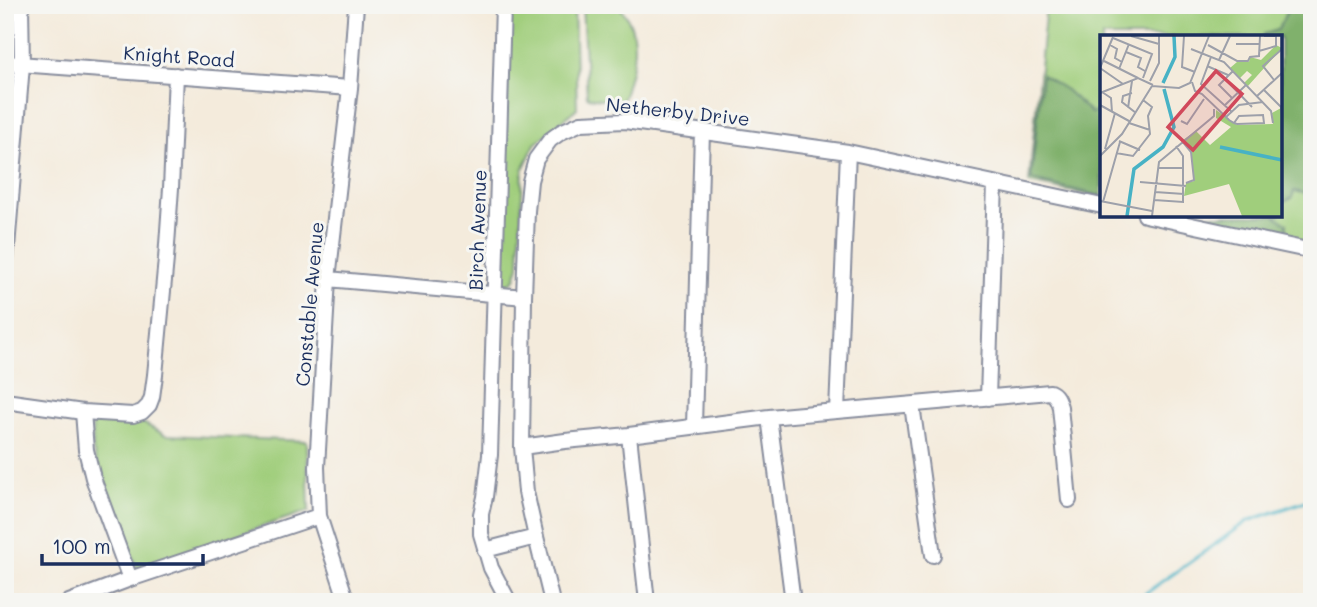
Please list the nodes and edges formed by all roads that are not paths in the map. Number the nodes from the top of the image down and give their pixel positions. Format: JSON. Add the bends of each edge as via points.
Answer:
{"nodes":[{"id":1,"x":21,"y":5,"type":"edge"},
{"id":2,"x":356,"y":5,"type":"edge"},
{"id":3,"x":503,"y":5,"type":"edge"},
{"id":4,"x":5,"y":63,"type":"edge"},
{"id":5,"x":22,"y":65,"type":"junction"},
{"id":6,"x":176,"y":75,"type":"junction"},
{"id":7,"x":350,"y":88,"type":"junction"},
{"id":8,"x":702,"y":131,"type":"junction"},
{"id":9,"x":848,"y":152,"type":"junction"},
{"id":10,"x":995,"y":183,"type":"junction"},
{"id":11,"x":1100,"y":206,"type":"edge"},
{"id":12,"x":1154,"y":217,"type":"edge"},
{"id":13,"x":1312,"y":251,"type":"edge"},
{"id":14,"x":5,"y":272,"type":"edge"},
{"id":15,"x":328,"y":278,"type":"junction"},
{"id":16,"x":494,"y":294,"type":"junction"},
{"id":17,"x":524,"y":298,"type":"junction"},
{"id":18,"x":988,"y":398,"type":"junction"},
{"id":19,"x":5,"y":401,"type":"edge"},
{"id":20,"x":912,"y":405,"type":"junction"},
{"id":21,"x":837,"y":411,"type":"junction"},
{"id":22,"x":83,"y":412,"type":"junction"},
{"id":23,"x":769,"y":416,"type":"junction"},
{"id":24,"x":694,"y":426,"type":"junction"},
{"id":25,"x":629,"y":436,"type":"junction"},
{"id":26,"x":522,"y":447,"type":"junction"},
{"id":27,"x":1069,"y":500,"type":"dead end"},
{"id":28,"x":319,"y":516,"type":"junction"},
{"id":29,"x":536,"y":537,"type":"junction"},
{"id":30,"x":485,"y":551,"type":"junction"},
{"id":31,"x":933,"y":555,"type":"dead end"},
{"id":32,"x":130,"y":579,"type":"junction"},
{"id":33,"x":69,"y":602,"type":"edge"},
{"id":34,"x":348,"y":602,"type":"edge"},
{"id":35,"x":509,"y":602,"type":"edge"},
{"id":36,"x":552,"y":602,"type":"edge"},
{"id":37,"x":647,"y":602,"type":"edge"},
{"id":38,"x":793,"y":602,"type":"edge"}],
"edges":[{"from":1,"to":5,"type":"street"},
{"from":2,"to":7,"type":"street","name":"Constable Avenue"},
{"from":3,"to":16,"type":"street","name":"Birch Avenue"},
{"from":4,"to":5,"type":"street","name":"Knight Road"},
{"from":5,"to":6,"type":"street","name":"Knight Road"},
{"from":5,"to":14,"type":"street"},
{"from":6,"to":7,"type":"street","name":"Knight Road"},
{"from":6,"to":22,"type":"street","via":[[169,224],[152,397],[142,412],[133,415]]},
{"from":7,"to":15,"type":"street","name":"Constable Avenue"},
{"from":8,"to":9,"type":"street","name":"Netherby Drive"},
{"from":8,"to":17,"type":"street","name":"Netherby Drive","via":[[596,121],[571,127],[550,140],[536,159],[530,181]]},
{"from":8,"to":24,"type":"street"},
{"from":9,"to":10,"type":"street","name":"Netherby Drive"},
{"from":9,"to":21,"type":"street"},
{"from":10,"to":11,"type":"street","name":"Netherby Drive"},
{"from":10,"to":18,"type":"street"},
{"from":12,"to":13,"type":"street"},
{"from":15,"to":16,"type":"street"},
{"from":15,"to":28,"type":"street","name":"Constable Avenue","via":[[317,467]]},
{"from":16,"to":17,"type":"street"},
{"from":16,"to":30,"type":"street","name":"Birch Avenue","via":[[490,455],[481,514]]},
{"from":17,"to":26,"type":"street","name":"Netherby Drive"},
{"from":18,"to":20,"type":"street"},
{"from":18,"to":27,"type":"street","via":[[1054,394],[1060,407]]},
{"from":19,"to":22,"type":"street"},
{"from":20,"to":21,"type":"street"},
{"from":20,"to":31,"type":"street"},
{"from":21,"to":23,"type":"street"},
{"from":22,"to":32,"type":"street","via":[[93,478]]},
{"from":23,"to":24,"type":"street"},
{"from":23,"to":38,"type":"street"},
{"from":24,"to":25,"type":"street"},
{"from":25,"to":26,"type":"street"},
{"from":25,"to":37,"type":"street"},
{"from":26,"to":29,"type":"street","name":"Netherby Drive"},
{"from":28,"to":32,"type":"street"},
{"from":28,"to":34,"type":"street","name":"Constable Avenue"},
{"from":29,"to":30,"type":"street"},
{"from":29,"to":36,"type":"street","name":"Netherby Drive"},
{"from":30,"to":35,"type":"street","name":"Birch Avenue"},
{"from":32,"to":33,"type":"street"}]}
